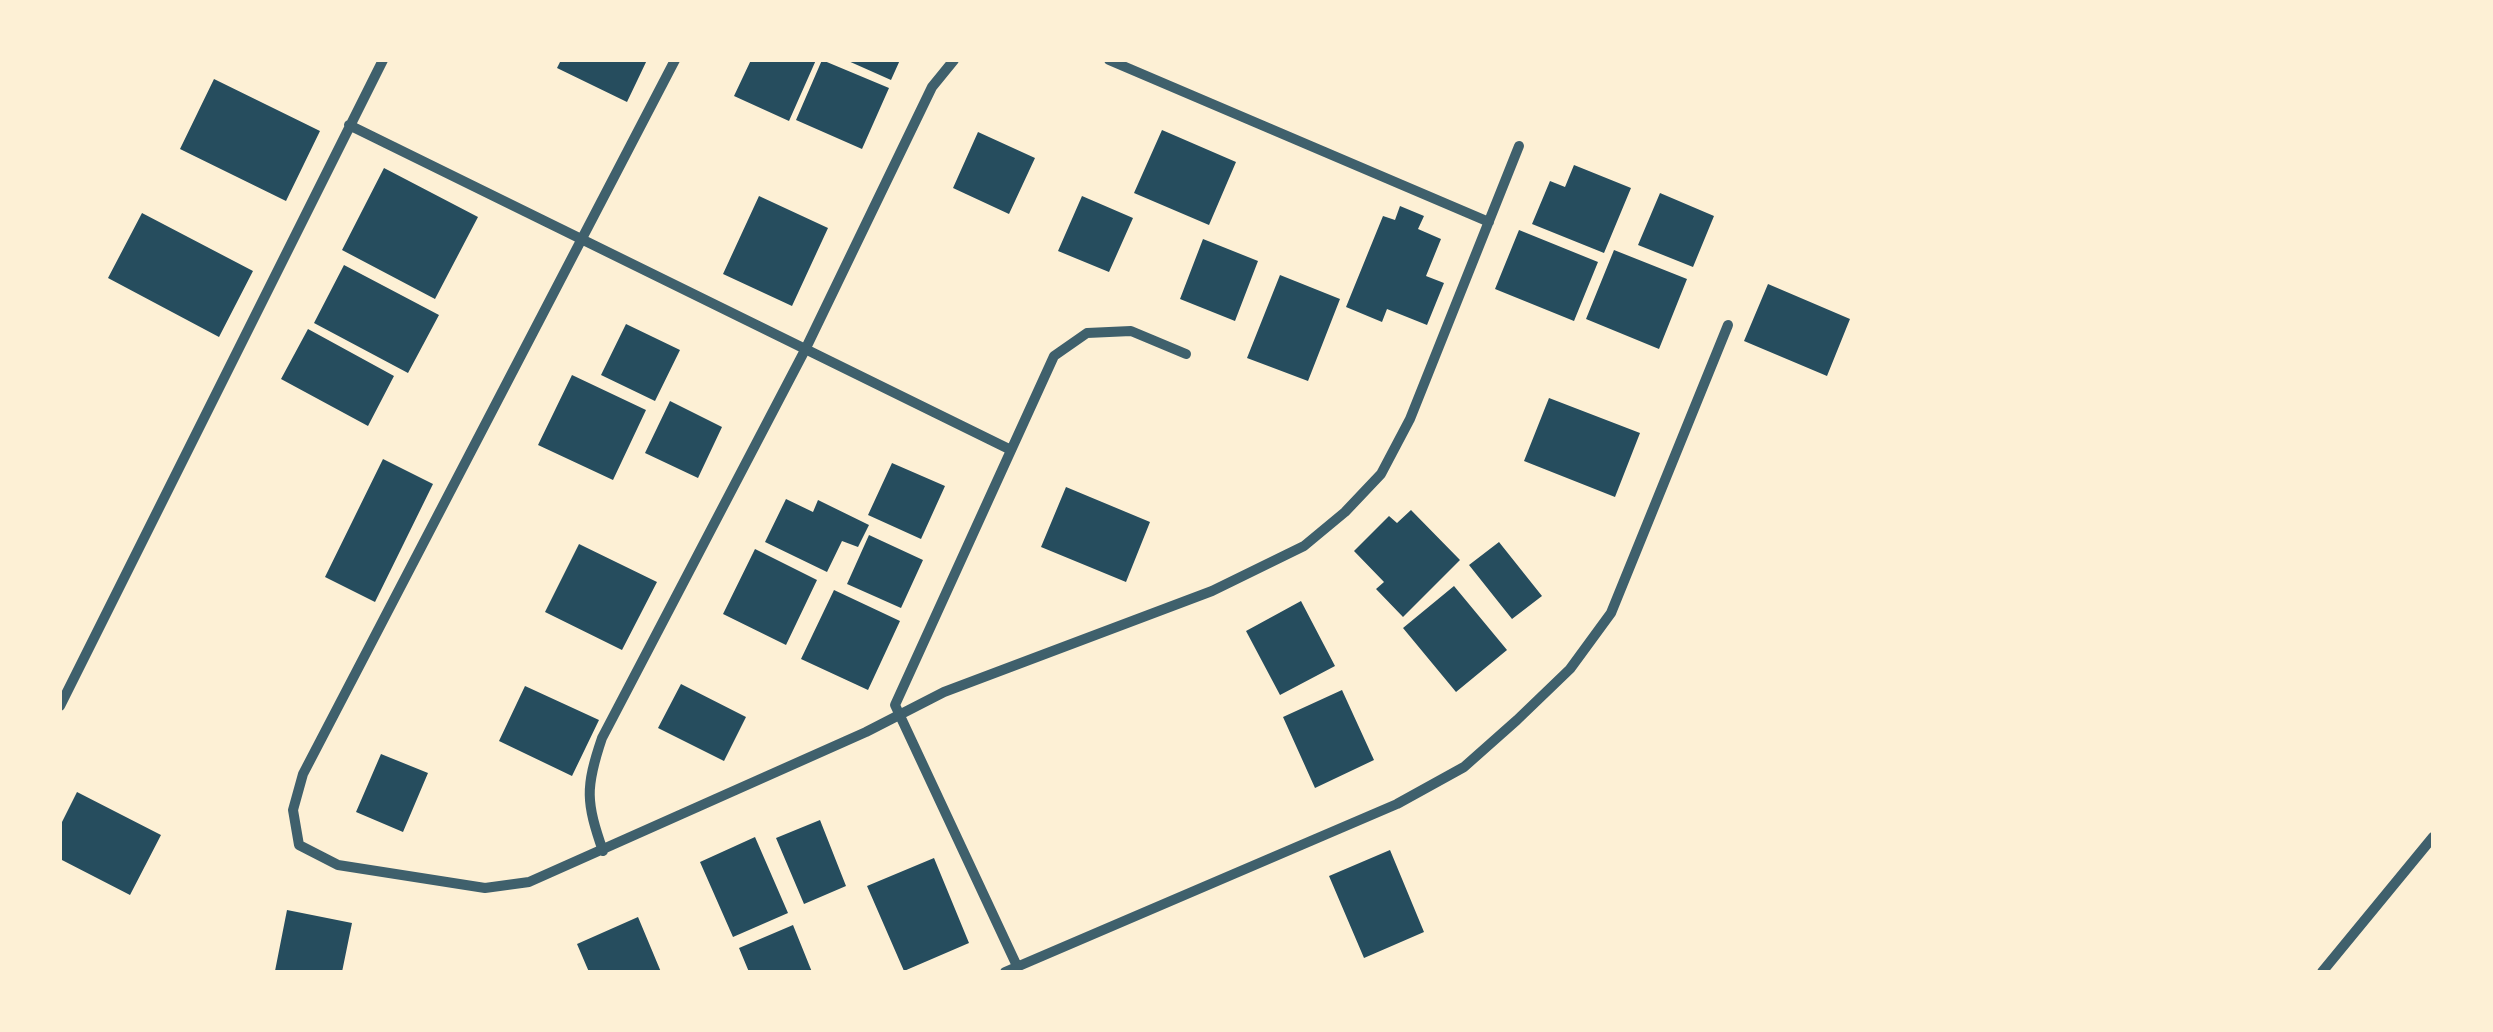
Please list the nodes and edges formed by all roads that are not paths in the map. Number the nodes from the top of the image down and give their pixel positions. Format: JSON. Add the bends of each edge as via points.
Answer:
{"nodes":[{"id":1,"x":383,"y":60,"type":"edge"},
{"id":2,"x":674,"y":60,"type":"edge"},
{"id":3,"x":954,"y":60,"type":"edge"},
{"id":4,"x":1109,"y":60,"type":"edge"},
{"id":5,"x":348,"y":125,"type":"junction"},
{"id":6,"x":1519,"y":146,"type":"dead end"},
{"id":7,"x":1489,"y":222,"type":"junction"},
{"id":8,"x":583,"y":237,"type":"junction"},
{"id":9,"x":1728,"y":325,"type":"dead end"},
{"id":10,"x":804,"y":350,"type":"junction"},
{"id":11,"x":1186,"y":354,"type":"dead end"},
{"id":12,"x":1011,"y":450,"type":"junction"},
{"id":13,"x":60,"y":706,"type":"edge"},
{"id":14,"x":900,"y":715,"type":"junction"},
{"id":15,"x":2433,"y":836,"type":"edge"},
{"id":16,"x":603,"y":852,"type":"junction"},
{"id":17,"x":1017,"y":966,"type":"junction"},
{"id":18,"x":1005,"y":972,"type":"edge"},
{"id":19,"x":2322,"y":972,"type":"edge"}],
"edges":[{"from":1,"to":5,"type":"street"},
{"from":2,"to":8,"type":"street"},
{"from":3,"to":10,"type":"street","via":[[932,87]]},
{"from":4,"to":7,"type":"street"},
{"from":5,"to":8,"type":"street"},
{"from":5,"to":13,"type":"street"},
{"from":6,"to":7,"type":"street"},
{"from":7,"to":14,"type":"street","via":[[1381,474],[1304,546],[1212,591],[944,692]]},
{"from":8,"to":10,"type":"street"},
{"from":8,"to":16,"type":"street","via":[[303,774],[293,810],[300,845],[338,865],[485,888],[528,882]]},
{"from":9,"to":17,"type":"street","via":[[1611,613],[1570,669],[1517,720],[1464,767],[1397,804]]},
{"from":10,"to":12,"type":"street"},
{"from":10,"to":16,"type":"street","via":[[602,738],[590,773],[588,809]]},
{"from":11,"to":12,"type":"street","via":[[1132,331],[1087,333],[1054,356]]},
{"from":12,"to":14,"type":"street","via":[[895,704]]},
{"from":14,"to":16,"type":"street"},
{"from":14,"to":17,"type":"street"},
{"from":15,"to":19,"type":"street"},
{"from":17,"to":18,"type":"street"}]}
